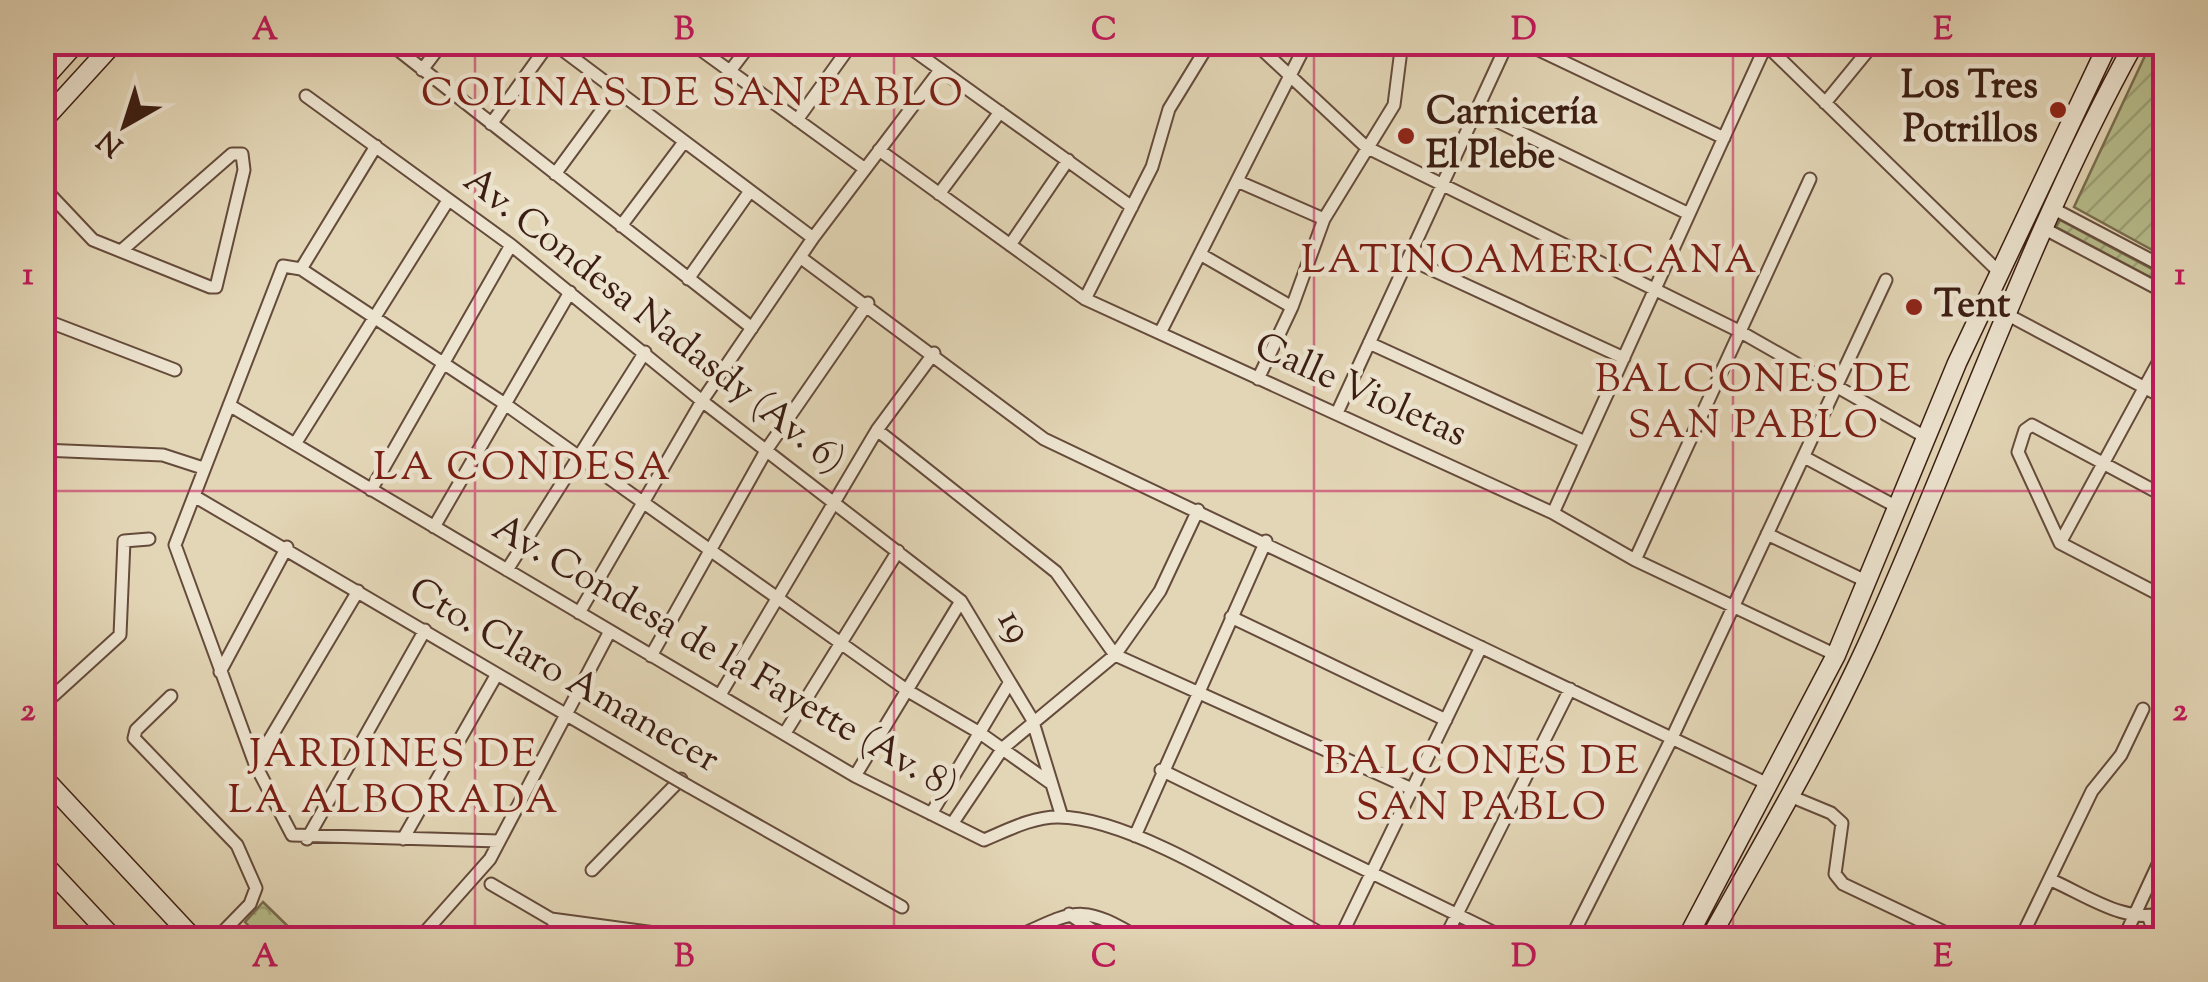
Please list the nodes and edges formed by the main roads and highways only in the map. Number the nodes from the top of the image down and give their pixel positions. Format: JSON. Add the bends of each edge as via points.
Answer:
{"nodes":[{"id":1,"x":76,"y":42,"type":"edge"},
{"id":2,"x":115,"y":42,"type":"edge"},
{"id":3,"x":2109,"y":42,"type":"edge"},
{"id":4,"x":2134,"y":42,"type":"edge"},
{"id":5,"x":42,"y":81,"type":"edge"},
{"id":6,"x":42,"y":122,"type":"edge"},
{"id":7,"x":1884,"y":544,"type":"junction"},
{"id":8,"x":1906,"y":553,"type":"junction"},
{"id":9,"x":42,"y":776,"type":"edge"},
{"id":10,"x":42,"y":862,"type":"edge"},
{"id":11,"x":114,"y":940,"type":"edge"},
{"id":12,"x":195,"y":940,"type":"edge"},
{"id":13,"x":1686,"y":940,"type":"edge"},
{"id":14,"x":1708,"y":940,"type":"edge"}],
"edges":[{"from":1,"to":5,"type":"main road"},
{"from":2,"to":6,"type":"main road"},
{"from":3,"to":7,"type":"main road","via":[[2000,272]]},
{"from":4,"to":8,"type":"main road","via":[[2054,209]]},
{"from":7,"to":8,"type":"main road"},
{"from":7,"to":13,"type":"main road","via":[[1836,655]]},
{"from":8,"to":14,"type":"main road","via":[[1868,644]]},
{"from":9,"to":12,"type":"main road"},
{"from":10,"to":11,"type":"main road"}]}
